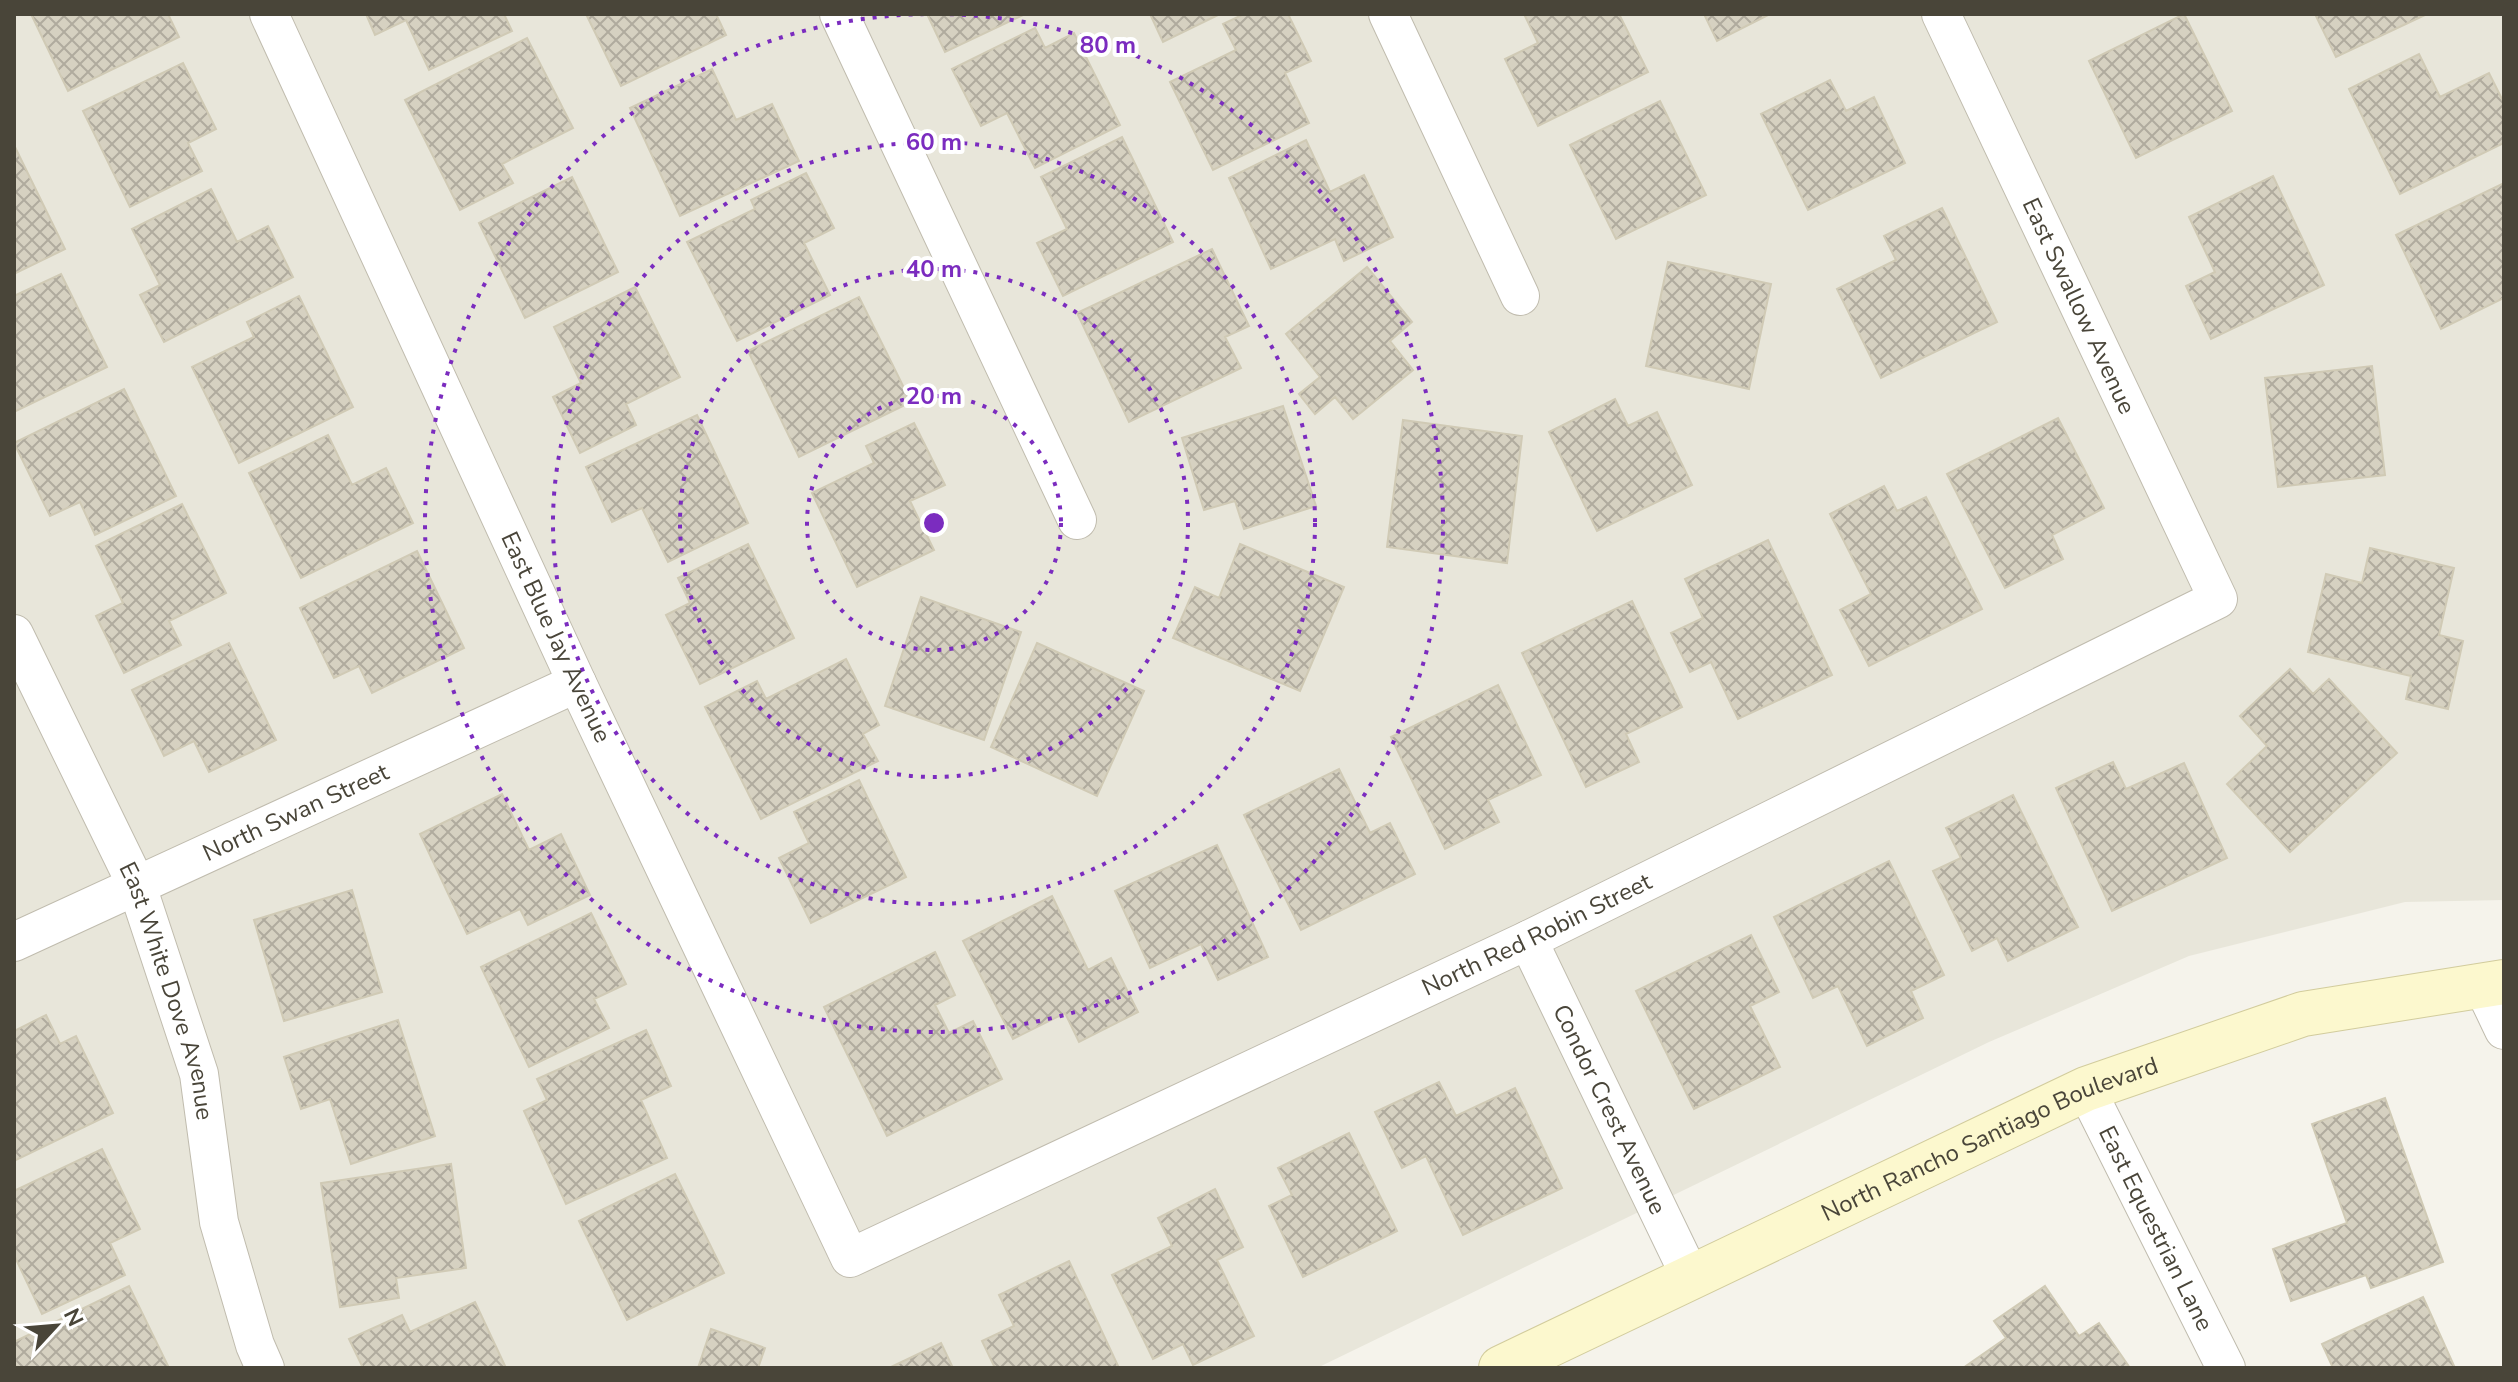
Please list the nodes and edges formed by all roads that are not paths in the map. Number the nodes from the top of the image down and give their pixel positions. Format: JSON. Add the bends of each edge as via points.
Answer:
{"nodes":[{"id":1,"x":269,"y":14,"type":"edge"},
{"id":2,"x":839,"y":14,"type":"edge"},
{"id":3,"x":1388,"y":14,"type":"edge"},
{"id":4,"x":1941,"y":14,"type":"edge"},
{"id":5,"x":1520,"y":296,"type":"dead end"},
{"id":6,"x":1077,"y":520,"type":"dead end"},
{"id":7,"x":2218,"y":599,"type":"joint"},
{"id":8,"x":14,"y":634,"type":"edge"},
{"id":9,"x":577,"y":683,"type":"junction"},
{"id":10,"x":137,"y":886,"type":"junction"},
{"id":11,"x":1528,"y":940,"type":"junction"},
{"id":12,"x":14,"y":942,"type":"edge"},
{"id":13,"x":2493,"y":983,"type":"edge"},
{"id":14,"x":2504,"y":1030,"type":"edge"},
{"id":15,"x":2086,"y":1089,"type":"junction"},
{"id":16,"x":850,"y":1258,"type":"joint"},
{"id":17,"x":1691,"y":1278,"type":"junction"},
{"id":18,"x":265,"y":1368,"type":"edge"},
{"id":19,"x":1501,"y":1368,"type":"edge"},
{"id":20,"x":2226,"y":1368,"type":"edge"}],
"edges":[{"from":1,"to":9,"type":"street","name":"East Blue Jay Avenue"},
{"from":2,"to":6,"type":"street"},
{"from":3,"to":5,"type":"street"},
{"from":4,"to":7,"type":"street","name":"East Swallow Avenue"},
{"from":7,"to":11,"type":"street","name":"North Red Robin Street"},
{"from":8,"to":10,"type":"street","name":"East White Dove Avenue"},
{"from":9,"to":10,"type":"street","name":"North Swan Street"},
{"from":9,"to":16,"type":"street","name":"East Blue Jay Avenue"},
{"from":10,"to":12,"type":"street","name":"North Swan Street"},
{"from":10,"to":18,"type":"street","name":"East White Dove Avenue","via":[[199,1074],[219,1222]]},
{"from":11,"to":16,"type":"street","name":"North Red Robin Street"},
{"from":11,"to":17,"type":"street","name":"Condor Crest Avenue"},
{"from":13,"to":14,"type":"street"},
{"from":13,"to":15,"type":"street","name":"North Rancho Santiago Boulevard","via":[[2303,1014]]},
{"from":15,"to":17,"type":"street","name":"North Rancho Santiago Boulevard"},
{"from":15,"to":20,"type":"street","name":"East Equestrian Lane"},
{"from":17,"to":19,"type":"street","name":"North Rancho Santiago Boulevard"}]}
